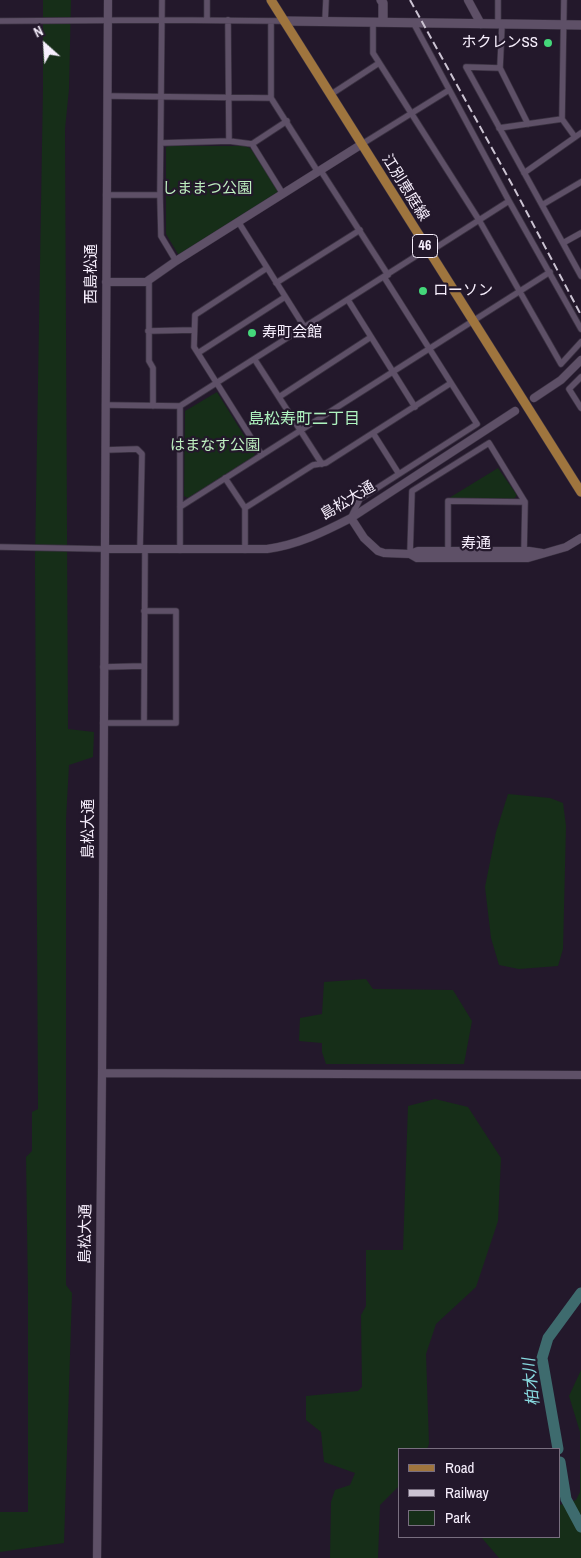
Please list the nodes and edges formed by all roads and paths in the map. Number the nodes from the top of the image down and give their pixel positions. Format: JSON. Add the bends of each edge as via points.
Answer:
{"nodes":[{"id":1,"x":108,"y":0,"type":"edge"},
{"id":2,"x":162,"y":0,"type":"edge"},
{"id":3,"x":207,"y":0,"type":"edge"},
{"id":4,"x":271,"y":0,"type":"edge"},
{"id":5,"x":326,"y":0,"type":"edge"},
{"id":6,"x":381,"y":0,"type":"edge"},
{"id":7,"x":468,"y":0,"type":"edge"},
{"id":8,"x":498,"y":0,"type":"edge"},
{"id":9,"x":564,"y":0,"type":"edge"},
{"id":10,"x":108,"y":20,"type":"junction"},
{"id":11,"x":162,"y":20,"type":"junction"},
{"id":12,"x":207,"y":20,"type":"junction"},
{"id":13,"x":228,"y":20,"type":"junction"},
{"id":14,"x":271,"y":20,"type":"junction"},
{"id":15,"x":0,"y":21,"type":"edge"},
{"id":16,"x":284,"y":21,"type":"junction"},
{"id":17,"x":325,"y":22,"type":"junction"},
{"id":18,"x":383,"y":22,"type":"junction"},
{"id":19,"x":373,"y":23,"type":"junction"},
{"id":20,"x":414,"y":24,"type":"junction"},
{"id":21,"x":481,"y":24,"type":"junction"},
{"id":22,"x":500,"y":24,"type":"junction"},
{"id":23,"x":564,"y":24,"type":"junction"},
{"id":24,"x":581,"y":25,"type":"edge"},
{"id":25,"x":379,"y":63,"type":"junction"},
{"id":26,"x":500,"y":68,"type":"junction"},
{"id":27,"x":449,"y":90,"type":"junction"},
{"id":28,"x":330,"y":95,"type":"junction"},
{"id":29,"x":108,"y":96,"type":"junction"},
{"id":30,"x":161,"y":97,"type":"junction"},
{"id":31,"x":228,"y":98,"type":"junction"},
{"id":32,"x":271,"y":98,"type":"junction"},
{"id":33,"x":411,"y":114,"type":"junction"},
{"id":34,"x":562,"y":119,"type":"junction"},
{"id":35,"x":287,"y":122,"type":"junction"},
{"id":36,"x":528,"y":124,"type":"junction"},
{"id":37,"x":499,"y":128,"type":"junction"},
{"id":38,"x":581,"y":133,"type":"edge"},
{"id":39,"x":575,"y":137,"type":"junction"},
{"id":40,"x":229,"y":142,"type":"junction"},
{"id":41,"x":161,"y":143,"type":"junction"},
{"id":42,"x":252,"y":144,"type":"junction"},
{"id":43,"x":362,"y":144,"type":"junction"},
{"id":44,"x":320,"y":172,"type":"junction"},
{"id":45,"x":524,"y":172,"type":"junction"},
{"id":46,"x":581,"y":182,"type":"edge"},
{"id":47,"x":283,"y":194,"type":"junction"},
{"id":48,"x":106,"y":195,"type":"junction"},
{"id":49,"x":160,"y":195,"type":"junction"},
{"id":50,"x":509,"y":201,"type":"junction"},
{"id":51,"x":542,"y":205,"type":"junction"},
{"id":52,"x":479,"y":220,"type":"junction"},
{"id":53,"x":239,"y":223,"type":"junction"},
{"id":54,"x":360,"y":230,"type":"junction"},
{"id":55,"x":581,"y":233,"type":"edge"},
{"id":56,"x":563,"y":243,"type":"junction"},
{"id":57,"x":428,"y":251,"type":"junction"},
{"id":58,"x":176,"y":261,"type":"junction"},
{"id":59,"x":266,"y":268,"type":"junction"},
{"id":60,"x":550,"y":272,"type":"junction"},
{"id":61,"x":386,"y":276,"type":"junction"},
{"id":62,"x":581,"y":276,"type":"edge"},
{"id":63,"x":149,"y":279,"type":"junction"},
{"id":64,"x":106,"y":282,"type":"junction"},
{"id":65,"x":276,"y":283,"type":"junction"},
{"id":66,"x":520,"y":292,"type":"junction"},
{"id":67,"x":285,"y":297,"type":"junction"},
{"id":68,"x":348,"y":300,"type":"junction"},
{"id":69,"x":474,"y":322,"type":"junction"},
{"id":70,"x":305,"y":328,"type":"junction"},
{"id":71,"x":581,"y":329,"type":"edge"},
{"id":72,"x":194,"y":330,"type":"junction"},
{"id":73,"x":148,"y":331,"type":"junction"},
{"id":74,"x":371,"y":337,"type":"junction"},
{"id":75,"x":581,"y":342,"type":"edge"},
{"id":76,"x":429,"y":350,"type":"junction"},
{"id":77,"x":198,"y":352,"type":"junction"},
{"id":78,"x":255,"y":360,"type":"junction"},
{"id":79,"x":581,"y":360,"type":"edge"},
{"id":80,"x":394,"y":372,"type":"junction"},
{"id":81,"x":581,"y":377,"type":"edge"},
{"id":82,"x":451,"y":383,"type":"junction"},
{"id":83,"x":218,"y":384,"type":"junction"},
{"id":84,"x":279,"y":397,"type":"junction"},
{"id":85,"x":534,"y":398,"type":"dead end"},
{"id":86,"x":105,"y":405,"type":"junction"},
{"id":87,"x":153,"y":406,"type":"junction"},
{"id":88,"x":180,"y":406,"type":"junction"},
{"id":89,"x":415,"y":407,"type":"junction"},
{"id":90,"x":581,"y":408,"type":"edge"},
{"id":91,"x":514,"y":411,"type":"dead end"},
{"id":92,"x":300,"y":430,"type":"junction"},
{"id":93,"x":373,"y":433,"type":"junction"},
{"id":94,"x":105,"y":450,"type":"junction"},
{"id":95,"x":262,"y":455,"type":"junction"},
{"id":96,"x":322,"y":464,"type":"junction"},
{"id":97,"x":399,"y":474,"type":"junction"},
{"id":98,"x":225,"y":478,"type":"junction"},
{"id":99,"x":581,"y":492,"type":"edge"},
{"id":100,"x":525,"y":502,"type":"junction"},
{"id":101,"x":180,"y":507,"type":"junction"},
{"id":102,"x":245,"y":508,"type":"junction"},
{"id":103,"x":351,"y":518,"type":"junction"},
{"id":104,"x":581,"y":538,"type":"edge"},
{"id":105,"x":0,"y":547,"type":"edge"},
{"id":106,"x":104,"y":549,"type":"junction"},
{"id":107,"x":142,"y":549,"type":"junction"},
{"id":108,"x":180,"y":550,"type":"junction"},
{"id":109,"x":245,"y":550,"type":"junction"},
{"id":110,"x":410,"y":554,"type":"junction"},
{"id":111,"x":524,"y":554,"type":"junction"},
{"id":112,"x":448,"y":555,"type":"junction"},
{"id":113,"x":144,"y":611,"type":"junction"},
{"id":114,"x":143,"y":666,"type":"junction"},
{"id":115,"x":103,"y":667,"type":"junction"},
{"id":116,"x":103,"y":723,"type":"junction"},
{"id":117,"x":144,"y":723,"type":"junction"},
{"id":118,"x":102,"y":1073,"type":"junction"},
{"id":119,"x":581,"y":1075,"type":"edge"},
{"id":120,"x":97,"y":1558,"type":"edge"}],
"edges":[{"from":1,"to":10,"type":"street","name":"西島松通"},
{"from":2,"to":11,"type":"street"},
{"from":3,"to":12,"type":"street"},
{"from":4,"to":16,"type":"main road","name":"江別恵庭線","number":"46"},
{"from":5,"to":17,"type":"street"},
{"from":6,"to":18,"type":"main road"},
{"from":7,"to":21,"type":"street"},
{"from":8,"to":22,"type":"street"},
{"from":9,"to":23,"type":"street"},
{"from":10,"to":11,"type":"street"},
{"from":10,"to":15,"type":"street"},
{"from":10,"to":29,"type":"street","name":"西島松通"},
{"from":11,"to":12,"type":"street"},
{"from":11,"to":30,"type":"street"},
{"from":12,"to":13,"type":"street"},
{"from":13,"to":14,"type":"street"},
{"from":13,"to":31,"type":"street"},
{"from":14,"to":16,"type":"street"},
{"from":14,"to":32,"type":"street"},
{"from":16,"to":17,"type":"main road"},
{"from":16,"to":28,"type":"main road","name":"江別恵庭線","number":"46"},
{"from":17,"to":19,"type":"main road"},
{"from":18,"to":19,"type":"main road"},
{"from":18,"to":20,"type":"main road"},
{"from":19,"to":25,"type":"street","via":[[373,52]]},
{"from":20,"to":21,"type":"main road"},
{"from":20,"to":27,"type":"street"},
{"from":21,"to":22,"type":"main road"},
{"from":22,"to":23,"type":"main road"},
{"from":22,"to":26,"type":"street"},
{"from":23,"to":24,"type":"main road"},
{"from":23,"to":34,"type":"street"},
{"from":25,"to":28,"type":"street"},
{"from":25,"to":33,"type":"street"},
{"from":26,"to":36,"type":"street"},
{"from":26,"to":37,"type":"street","via":[[466,67]]},
{"from":27,"to":33,"type":"street"},
{"from":27,"to":50,"type":"street"},
{"from":28,"to":43,"type":"main road","name":"江別恵庭線","number":"46"},
{"from":29,"to":30,"type":"street"},
{"from":29,"to":48,"type":"street","name":"西島松通"},
{"from":30,"to":31,"type":"street"},
{"from":30,"to":41,"type":"street"},
{"from":31,"to":32,"type":"street"},
{"from":31,"to":40,"type":"street"},
{"from":32,"to":35,"type":"street"},
{"from":33,"to":43,"type":"street"},
{"from":33,"to":52,"type":"street"},
{"from":34,"to":36,"type":"street"},
{"from":34,"to":39,"type":"street"},
{"from":35,"to":42,"type":"street"},
{"from":35,"to":44,"type":"street"},
{"from":36,"to":37,"type":"street"},
{"from":37,"to":45,"type":"street"},
{"from":38,"to":39,"type":"street"},
{"from":39,"to":45,"type":"street"},
{"from":40,"to":41,"type":"street"},
{"from":40,"to":42,"type":"street"},
{"from":41,"to":49,"type":"street"},
{"from":42,"to":47,"type":"street"},
{"from":43,"to":44,"type":"street"},
{"from":43,"to":57,"type":"main road","name":"江別恵庭線","number":"46"},
{"from":44,"to":47,"type":"street"},
{"from":44,"to":54,"type":"street"},
{"from":45,"to":51,"type":"street"},
{"from":46,"to":51,"type":"street"},
{"from":47,"to":53,"type":"street"},
{"from":48,"to":49,"type":"street"},
{"from":48,"to":64,"type":"street","name":"西島松通"},
{"from":49,"to":58,"type":"street","via":[[161,236]]},
{"from":50,"to":52,"type":"street"},
{"from":50,"to":60,"type":"street"},
{"from":51,"to":56,"type":"street"},
{"from":52,"to":57,"type":"street"},
{"from":52,"to":66,"type":"street"},
{"from":53,"to":58,"type":"street"},
{"from":53,"to":59,"type":"street"},
{"from":54,"to":61,"type":"street"},
{"from":54,"to":65,"type":"street"},
{"from":55,"to":56,"type":"street"},
{"from":56,"to":62,"type":"street"},
{"from":57,"to":61,"type":"street"},
{"from":57,"to":69,"type":"main road","name":"江別恵庭線","number":"46"},
{"from":58,"to":63,"type":"street"},
{"from":59,"to":65,"type":"street"},
{"from":59,"to":72,"type":"street","via":[[195,315]]},
{"from":60,"to":66,"type":"street"},
{"from":60,"to":71,"type":"street"},
{"from":61,"to":68,"type":"street"},
{"from":61,"to":76,"type":"street"},
{"from":63,"to":64,"type":"street","via":[[146,282]]},
{"from":63,"to":73,"type":"street"},
{"from":64,"to":86,"type":"street","name":"西島松通"},
{"from":65,"to":67,"type":"street"},
{"from":66,"to":69,"type":"street"},
{"from":66,"to":75,"type":"street","via":[[562,364]]},
{"from":67,"to":70,"type":"street"},
{"from":67,"to":77,"type":"street"},
{"from":68,"to":70,"type":"street"},
{"from":68,"to":74,"type":"street"},
{"from":69,"to":76,"type":"street"},
{"from":69,"to":99,"type":"main road","name":"江別恵庭線","number":"46"},
{"from":70,"to":78,"type":"street"},
{"from":72,"to":73,"type":"street"},
{"from":72,"to":77,"type":"street","via":[[194,347]]},
{"from":73,"to":87,"type":"street","via":[[149,361],[153,368]]},
{"from":74,"to":80,"type":"street"},
{"from":74,"to":84,"type":"street"},
{"from":76,"to":80,"type":"street"},
{"from":76,"to":82,"type":"street"},
{"from":77,"to":83,"type":"street"},
{"from":78,"to":83,"type":"street"},
{"from":78,"to":84,"type":"street"},
{"from":79,"to":85,"type":"street","via":[[561,380]]},
{"from":80,"to":89,"type":"street"},
{"from":80,"to":92,"type":"street"},
{"from":81,"to":90,"type":"street","via":[[569,390]]},
{"from":82,"to":89,"type":"street"},
{"from":82,"to":97,"type":"street","via":[[477,424]]},
{"from":83,"to":88,"type":"street"},
{"from":83,"to":95,"type":"street"},
{"from":84,"to":92,"type":"street"},
{"from":86,"to":87,"type":"street"},
{"from":86,"to":94,"type":"street","name":"西島松通"},
{"from":87,"to":88,"type":"street"},
{"from":88,"to":101,"type":"street"},
{"from":89,"to":93,"type":"street"},
{"from":91,"to":103,"type":"street","name":"島松大通"},
{"from":92,"to":95,"type":"street"},
{"from":92,"to":96,"type":"street"},
{"from":93,"to":96,"type":"street"},
{"from":93,"to":97,"type":"street"},
{"from":94,"to":106,"type":"street","name":"西島松通"},
{"from":94,"to":107,"type":"street","via":[[137,449],[142,454]]},
{"from":95,"to":98,"type":"street"},
{"from":96,"to":102,"type":"street","via":[[313,465]]},
{"from":97,"to":103,"type":"street","via":[[360,499]]},
{"from":98,"to":101,"type":"street"},
{"from":98,"to":102,"type":"street"},
{"from":100,"to":110,"type":"street","via":[[488,443],[412,491]]},
{"from":100,"to":111,"type":"street"},
{"from":100,"to":112,"type":"street","via":[[448,502]]},
{"from":101,"to":108,"type":"street"},
{"from":102,"to":109,"type":"street"},
{"from":103,"to":109,"type":"street","name":"島松大通","via":[[327,531],[278,548]]},
{"from":103,"to":110,"type":"street","name":"寿通","via":[[364,538],[378,551]]},
{"from":104,"to":111,"type":"street","name":"寿通","via":[[566,547]]},
{"from":105,"to":106,"type":"street"},
{"from":106,"to":107,"type":"street","name":"島松大通"},
{"from":106,"to":115,"type":"street","name":"島松大通"},
{"from":107,"to":108,"type":"street","name":"島松大通"},
{"from":107,"to":113,"type":"street"},
{"from":108,"to":109,"type":"street","name":"島松大通"},
{"from":110,"to":112,"type":"street","name":"寿通","via":[[417,558]]},
{"from":111,"to":112,"type":"street","name":"寿通"},
{"from":113,"to":114,"type":"street"},
{"from":113,"to":117,"type":"street","via":[[176,611],[176,723]]},
{"from":114,"to":115,"type":"street"},
{"from":114,"to":117,"type":"street"},
{"from":115,"to":116,"type":"street","name":"島松大通"},
{"from":116,"to":117,"type":"street"},
{"from":116,"to":118,"type":"street","name":"島松大通"},
{"from":118,"to":119,"type":"street"},
{"from":118,"to":120,"type":"street","name":"島松大通"}]}
